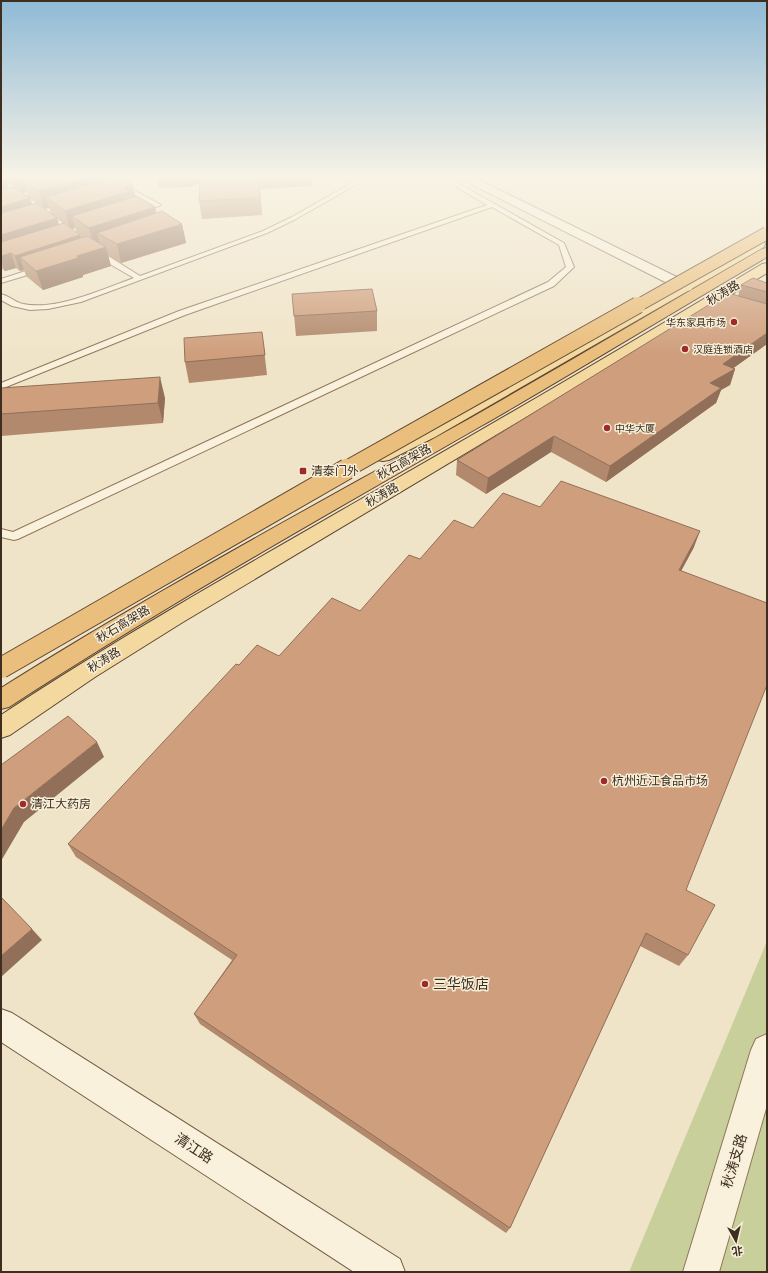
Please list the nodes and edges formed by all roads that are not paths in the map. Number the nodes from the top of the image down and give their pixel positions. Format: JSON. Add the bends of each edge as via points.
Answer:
{"nodes":[{"id":1,"x":256,"y":235,"type":"edge"},
{"id":2,"x":405,"y":235,"type":"edge"},
{"id":3,"x":547,"y":235,"type":"edge"},
{"id":4,"x":582,"y":235,"type":"edge"},
{"id":5,"x":737,"y":235,"type":"edge"},
{"id":6,"x":763,"y":235,"type":"edge"},
{"id":7,"x":767,"y":239,"type":"edge"},
{"id":8,"x":93,"y":251,"type":"edge"},
{"id":9,"x":767,"y":252,"type":"edge"},
{"id":10,"x":767,"y":261,"type":"edge"},
{"id":11,"x":50,"y":265,"type":"edge"},
{"id":12,"x":767,"y":267,"type":"edge"},
{"id":13,"x":139,"y":278,"type":"junction"},
{"id":14,"x":1,"y":281,"type":"edge"},
{"id":15,"x":686,"y":287,"type":"junction"},
{"id":16,"x":1,"y":296,"type":"edge"},
{"id":17,"x":1,"y":386,"type":"edge"},
{"id":18,"x":438,"y":443,"type":"junction"},
{"id":19,"x":289,"y":502,"type":"junction"},
{"id":20,"x":1,"y":533,"type":"edge"},
{"id":21,"x":1,"y":661,"type":"edge"},
{"id":22,"x":1,"y":668,"type":"edge"},
{"id":23,"x":1,"y":700,"type":"edge"},
{"id":24,"x":1,"y":728,"type":"edge"},
{"id":25,"x":1,"y":1024,"type":"edge"},
{"id":26,"x":767,"y":1050,"type":"edge"},
{"id":27,"x":387,"y":1272,"type":"edge"},
{"id":28,"x":701,"y":1272,"type":"edge"}],
"edges":[{"from":1,"to":13,"type":"lane"},
{"from":2,"to":17,"type":"lane","via":[[182,312]]},
{"from":3,"to":20,"type":"lane","via":[[562,244],[570,267],[551,284],[14,536]]},
{"from":4,"to":15,"type":"street"},
{"from":5,"to":19,"type":"highway","bridge":true,"via":[[352,458]]},
{"from":6,"to":19,"type":"highway","name":"秋石高架路","bridge":true},
{"from":7,"to":15,"type":"main road","name":"秋涛路"},
{"from":8,"to":13,"type":"lane"},
{"from":9,"to":18,"type":"highway","name":"秋石高架路"},
{"from":10,"to":18,"type":"highway","via":[[536,400]]},
{"from":11,"to":14,"type":"lane"},
{"from":12,"to":24,"type":"main road","name":"秋涛路","via":[[721,302],[616,359],[158,626]]},
{"from":13,"to":16,"type":"lane","via":[[81,300],[59,305],[16,305]]},
{"from":15,"to":21,"type":"main road","name":"秋涛路","via":[[429,433],[156,569]]},
{"from":18,"to":23,"type":"highway","name":"秋石高架路","via":[[161,601]]},
{"from":19,"to":22,"type":"highway","name":"秋石高架路","bridge":true},
{"from":25,"to":27,"type":"street","name":"清江路"},
{"from":26,"to":28,"type":"street","name":"秋涛支路"}]}
